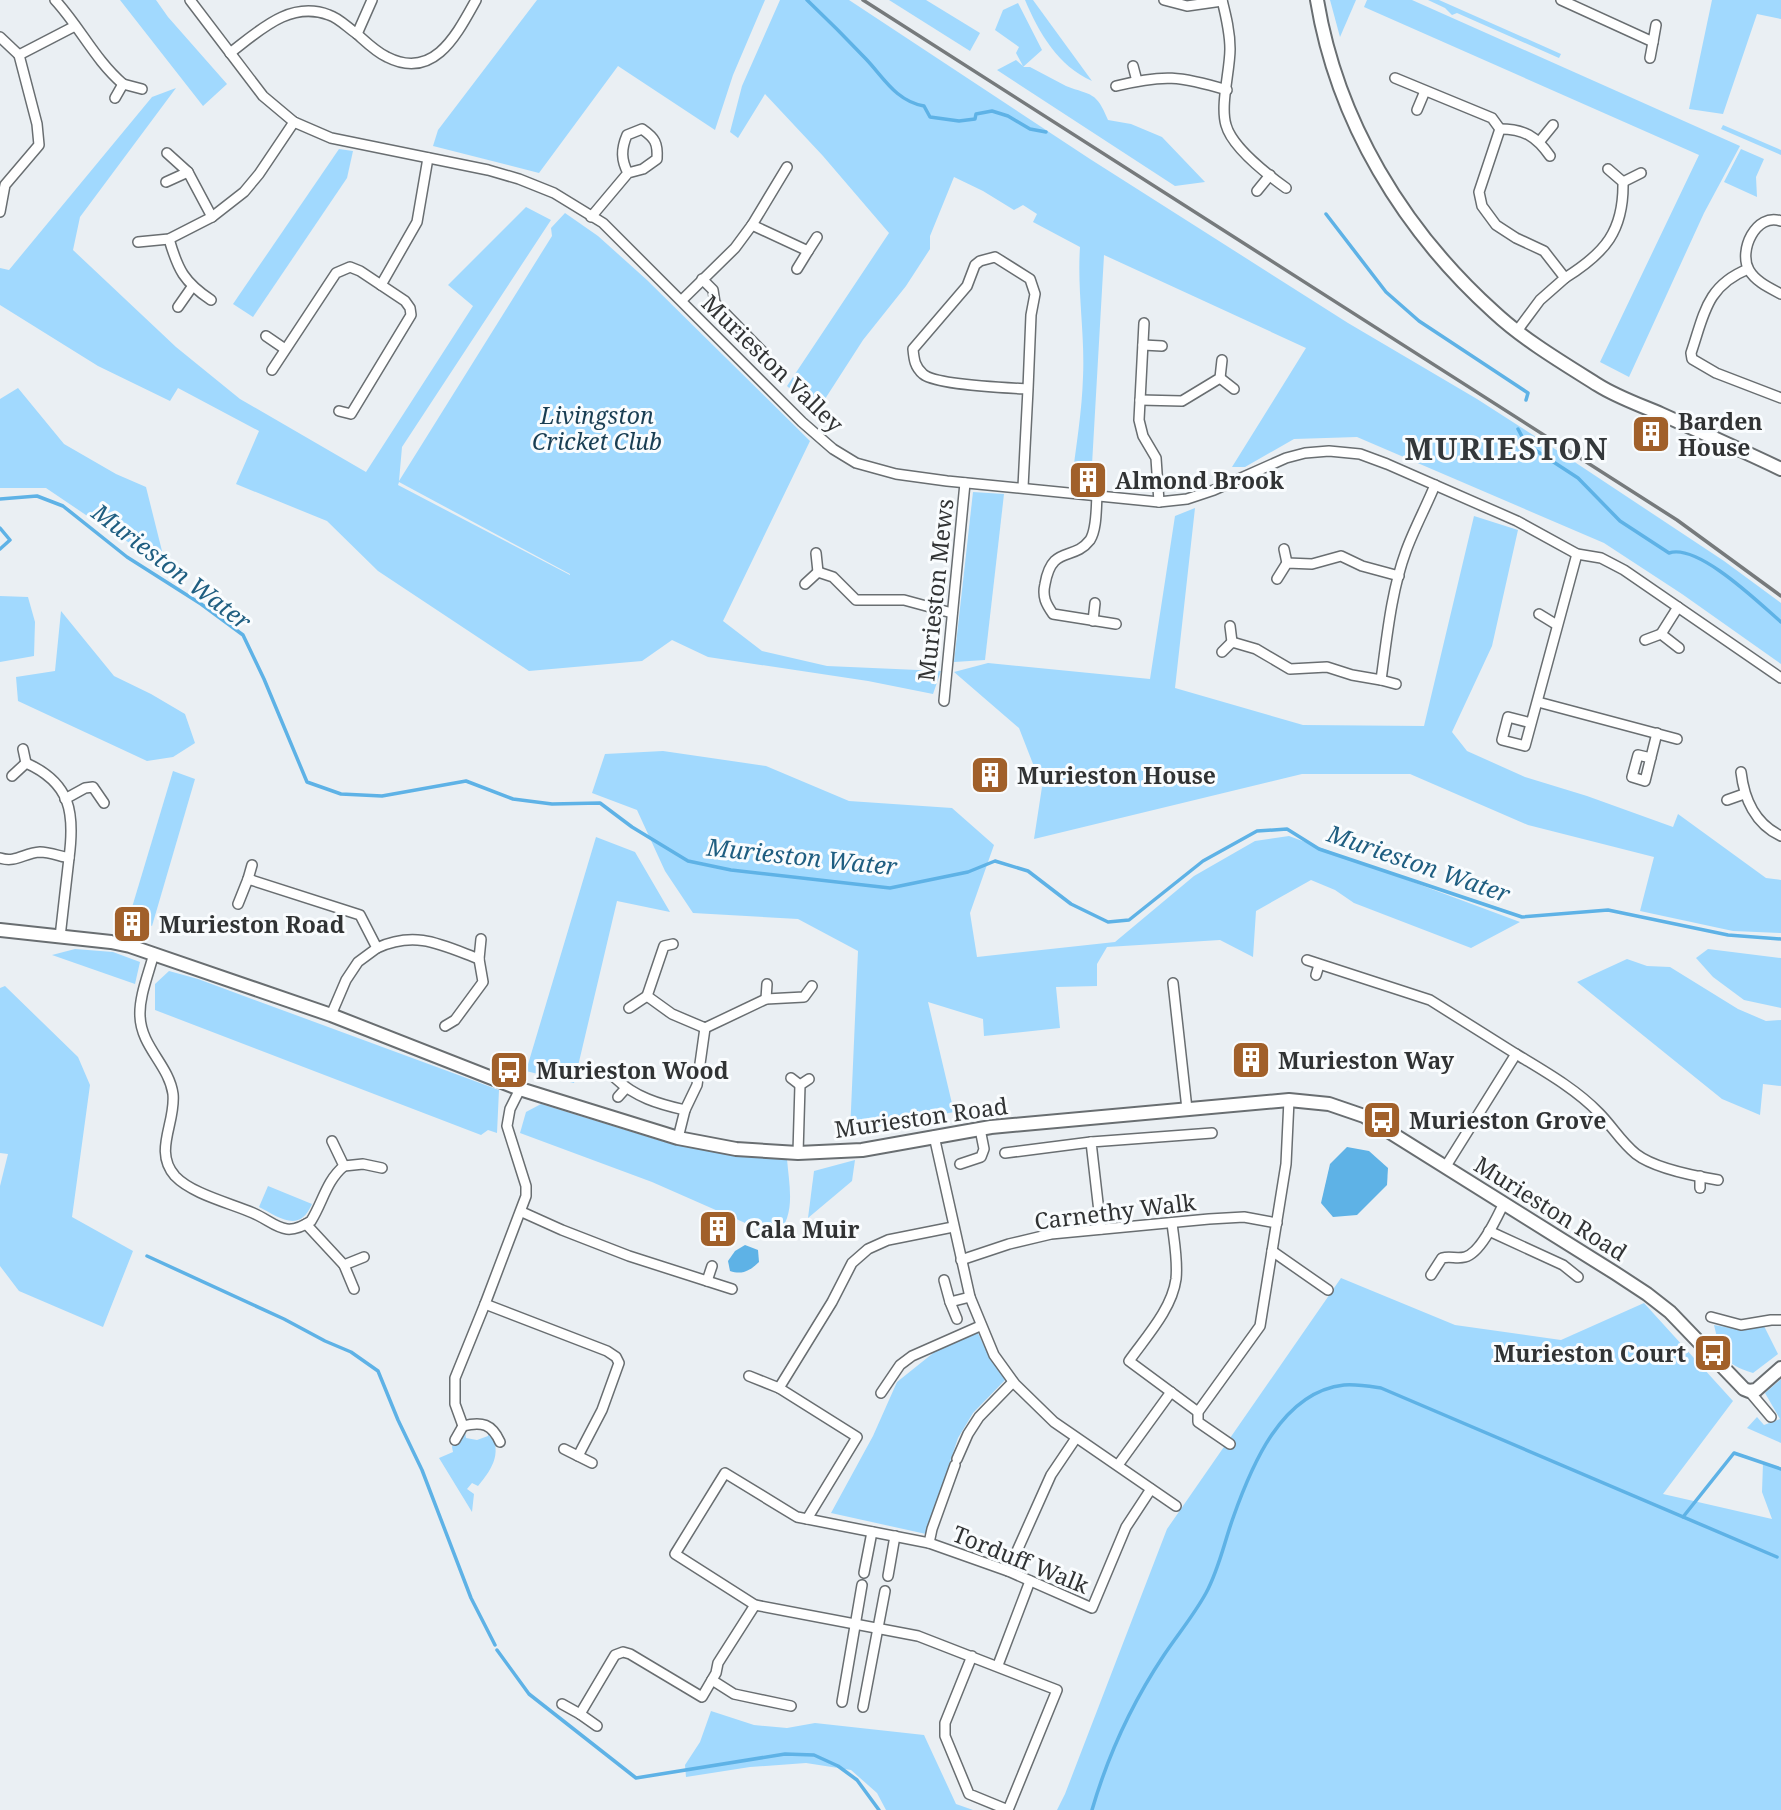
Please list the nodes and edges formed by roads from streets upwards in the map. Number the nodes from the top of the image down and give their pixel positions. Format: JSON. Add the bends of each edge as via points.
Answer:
{"nodes":[{"id":1,"x":55,"y":0,"type":"edge"},
{"id":2,"x":190,"y":0,"type":"edge"},
{"id":3,"x":372,"y":0,"type":"edge"},
{"id":4,"x":476,"y":0,"type":"edge"},
{"id":5,"x":1164,"y":0,"type":"edge"},
{"id":6,"x":1222,"y":0,"type":"edge"},
{"id":7,"x":1317,"y":0,"type":"edge"},
{"id":8,"x":1561,"y":0,"type":"edge"},
{"id":9,"x":1656,"y":25,"type":"dead end"},
{"id":10,"x":75,"y":26,"type":"junction"},
{"id":11,"x":356,"y":34,"type":"junction"},
{"id":12,"x":0,"y":37,"type":"edge"},
{"id":13,"x":1653,"y":42,"type":"junction"},
{"id":14,"x":230,"y":53,"type":"junction"},
{"id":15,"x":19,"y":55,"type":"junction"},
{"id":16,"x":1650,"y":58,"type":"dead end"},
{"id":17,"x":1133,"y":66,"type":"dead end"},
{"id":18,"x":1395,"y":78,"type":"dead end"},
{"id":19,"x":1137,"y":81,"type":"junction"},
{"id":20,"x":123,"y":84,"type":"junction"},
{"id":21,"x":1116,"y":86,"type":"dead end"},
{"id":22,"x":142,"y":89,"type":"dead end"},
{"id":23,"x":1227,"y":90,"type":"junction"},
{"id":24,"x":1425,"y":91,"type":"junction"},
{"id":25,"x":115,"y":98,"type":"dead end"},
{"id":26,"x":1417,"y":110,"type":"dead end"},
{"id":27,"x":294,"y":122,"type":"junction"},
{"id":28,"x":1553,"y":125,"type":"dead end"},
{"id":29,"x":1500,"y":129,"type":"junction"},
{"id":30,"x":1539,"y":141,"type":"junction"},
{"id":31,"x":167,"y":153,"type":"dead end"},
{"id":32,"x":1550,"y":156,"type":"dead end"},
{"id":33,"x":428,"y":158,"type":"junction"},
{"id":34,"x":787,"y":167,"type":"dead end"},
{"id":35,"x":1608,"y":169,"type":"dead end"},
{"id":36,"x":188,"y":172,"type":"junction"},
{"id":37,"x":628,"y":173,"type":"junction"},
{"id":38,"x":1641,"y":173,"type":"dead end"},
{"id":39,"x":1270,"y":175,"type":"junction"},
{"id":40,"x":166,"y":182,"type":"dead end"},
{"id":41,"x":1623,"y":182,"type":"junction"},
{"id":42,"x":2,"y":185,"type":"edge"},
{"id":43,"x":1286,"y":188,"type":"dead end"},
{"id":44,"x":1257,"y":191,"type":"dead end"},
{"id":45,"x":0,"y":212,"type":"edge"},
{"id":46,"x":212,"y":216,"type":"junction"},
{"id":47,"x":591,"y":216,"type":"junction"},
{"id":48,"x":1781,"y":221,"type":"edge"},
{"id":49,"x":752,"y":225,"type":"junction"},
{"id":50,"x":817,"y":237,"type":"dead end"},
{"id":51,"x":169,"y":239,"type":"junction"},
{"id":52,"x":138,"y":242,"type":"dead end"},
{"id":53,"x":808,"y":251,"type":"junction"},
{"id":54,"x":1748,"y":269,"type":"junction"},
{"id":55,"x":797,"y":270,"type":"dead end"},
{"id":56,"x":1565,"y":278,"type":"junction"},
{"id":57,"x":702,"y":279,"type":"junction"},
{"id":58,"x":381,"y":285,"type":"junction"},
{"id":59,"x":192,"y":287,"type":"junction"},
{"id":60,"x":1781,"y":294,"type":"edge"},
{"id":61,"x":211,"y":300,"type":"dead end"},
{"id":62,"x":682,"y":300,"type":"junction"},
{"id":63,"x":178,"y":307,"type":"dead end"},
{"id":64,"x":1144,"y":323,"type":"dead end"},
{"id":65,"x":1517,"y":331,"type":"junction"},
{"id":66,"x":266,"y":336,"type":"dead end"},
{"id":67,"x":1143,"y":345,"type":"junction"},
{"id":68,"x":1162,"y":346,"type":"dead end"},
{"id":69,"x":285,"y":349,"type":"junction"},
{"id":70,"x":763,"y":352,"type":"dead end"},
{"id":71,"x":1222,"y":360,"type":"dead end"},
{"id":72,"x":272,"y":370,"type":"dead end"},
{"id":73,"x":1220,"y":378,"type":"junction"},
{"id":74,"x":1028,"y":389,"type":"junction"},
{"id":75,"x":1234,"y":389,"type":"dead end"},
{"id":76,"x":1781,"y":398,"type":"edge"},
{"id":77,"x":1140,"y":400,"type":"junction"},
{"id":78,"x":339,"y":411,"type":"dead end"},
{"id":79,"x":1781,"y":469,"type":"edge"},
{"id":80,"x":965,"y":483,"type":"junction"},
{"id":81,"x":1435,"y":485,"type":"junction"},
{"id":82,"x":1023,"y":487,"type":"junction"},
{"id":83,"x":1097,"y":496,"type":"junction"},
{"id":84,"x":1158,"y":502,"type":"junction"},
{"id":85,"x":1284,"y":549,"type":"dead end"},
{"id":86,"x":816,"y":553,"type":"dead end"},
{"id":87,"x":1577,"y":554,"type":"junction"},
{"id":88,"x":1287,"y":563,"type":"junction"},
{"id":89,"x":818,"y":572,"type":"junction"},
{"id":90,"x":1399,"y":576,"type":"junction"},
{"id":91,"x":1277,"y":579,"type":"dead end"},
{"id":92,"x":805,"y":584,"type":"dead end"},
{"id":93,"x":1095,"y":603,"type":"dead end"},
{"id":94,"x":1678,"y":607,"type":"junction"},
{"id":95,"x":952,"y":613,"type":"junction"},
{"id":96,"x":1539,"y":614,"type":"dead end"},
{"id":97,"x":1093,"y":621,"type":"junction"},
{"id":98,"x":1116,"y":624,"type":"dead end"},
{"id":99,"x":1230,"y":625,"type":"dead end"},
{"id":100,"x":1557,"y":625,"type":"junction"},
{"id":101,"x":1661,"y":634,"type":"junction"},
{"id":102,"x":1644,"y":640,"type":"dead end"},
{"id":103,"x":1232,"y":642,"type":"junction"},
{"id":104,"x":1679,"y":648,"type":"dead end"},
{"id":105,"x":1222,"y":652,"type":"dead end"},
{"id":106,"x":1781,"y":678,"type":"edge"},
{"id":107,"x":1381,"y":680,"type":"junction"},
{"id":108,"x":1396,"y":684,"type":"dead end"},
{"id":109,"x":944,"y":701,"type":"dead end"},
{"id":110,"x":1538,"y":702,"type":"junction"},
{"id":111,"x":1531,"y":723,"type":"dead end"},
{"id":112,"x":1657,"y":733,"type":"junction"},
{"id":113,"x":1677,"y":739,"type":"dead end"},
{"id":114,"x":23,"y":749,"type":"dead end"},
{"id":115,"x":1651,"y":758,"type":"dead end"},
{"id":116,"x":26,"y":763,"type":"junction"},
{"id":117,"x":1741,"y":772,"type":"dead end"},
{"id":118,"x":12,"y":776,"type":"dead end"},
{"id":119,"x":1744,"y":793,"type":"junction"},
{"id":120,"x":65,"y":799,"type":"junction"},
{"id":121,"x":1727,"y":800,"type":"dead end"},
{"id":122,"x":104,"y":803,"type":"dead end"},
{"id":123,"x":1781,"y":836,"type":"edge"},
{"id":124,"x":0,"y":858,"type":"edge"},
{"id":125,"x":69,"y":858,"type":"junction"},
{"id":126,"x":252,"y":865,"type":"dead end"},
{"id":127,"x":248,"y":879,"type":"junction"},
{"id":128,"x":238,"y":904,"type":"dead end"},
{"id":129,"x":0,"y":930,"type":"edge"},
{"id":130,"x":60,"y":937,"type":"junction"},
{"id":131,"x":481,"y":939,"type":"dead end"},
{"id":132,"x":665,"y":945,"type":"dead end"},
{"id":133,"x":377,"y":948,"type":"junction"},
{"id":134,"x":155,"y":953,"type":"junction"},
{"id":135,"x":479,"y":959,"type":"junction"},
{"id":136,"x":1307,"y":960,"type":"dead end"},
{"id":137,"x":1319,"y":965,"type":"junction"},
{"id":138,"x":1316,"y":975,"type":"dead end"},
{"id":139,"x":1173,"y":983,"type":"dead end"},
{"id":140,"x":767,"y":984,"type":"dead end"},
{"id":141,"x":812,"y":986,"type":"dead end"},
{"id":142,"x":647,"y":996,"type":"junction"},
{"id":143,"x":766,"y":999,"type":"junction"},
{"id":144,"x":629,"y":1007,"type":"dead end"},
{"id":145,"x":331,"y":1015,"type":"junction"},
{"id":146,"x":445,"y":1026,"type":"dead end"},
{"id":147,"x":705,"y":1028,"type":"junction"},
{"id":148,"x":1516,"y":1054,"type":"junction"},
{"id":149,"x":615,"y":1078,"type":"dead end"},
{"id":150,"x":791,"y":1078,"type":"dead end"},
{"id":151,"x":809,"y":1079,"type":"dead end"},
{"id":152,"x":800,"y":1085,"type":"junction"},
{"id":153,"x":626,"y":1088,"type":"junction"},
{"id":154,"x":520,"y":1089,"type":"junction"},
{"id":155,"x":618,"y":1097,"type":"dead end"},
{"id":156,"x":1289,"y":1100,"type":"junction"},
{"id":157,"x":1187,"y":1109,"type":"junction"},
{"id":158,"x":685,"y":1111,"type":"junction"},
{"id":159,"x":980,"y":1129,"type":"junction"},
{"id":160,"x":1212,"y":1133,"type":"dead end"},
{"id":161,"x":934,"y":1136,"type":"junction"},
{"id":162,"x":678,"y":1138,"type":"junction"},
{"id":163,"x":332,"y":1141,"type":"dead end"},
{"id":164,"x":1091,"y":1142,"type":"junction"},
{"id":165,"x":798,"y":1153,"type":"junction"},
{"id":166,"x":1005,"y":1153,"type":"dead end"},
{"id":167,"x":960,"y":1164,"type":"dead end"},
{"id":168,"x":344,"y":1166,"type":"junction"},
{"id":169,"x":1446,"y":1166,"type":"junction"},
{"id":170,"x":382,"y":1168,"type":"dead end"},
{"id":171,"x":1700,"y":1176,"type":"junction"},
{"id":172,"x":1718,"y":1180,"type":"dead end"},
{"id":173,"x":1700,"y":1188,"type":"dead end"},
{"id":174,"x":1504,"y":1203,"type":"junction"},
{"id":175,"x":522,"y":1212,"type":"junction"},
{"id":176,"x":1172,"y":1223,"type":"junction"},
{"id":177,"x":1277,"y":1223,"type":"junction"},
{"id":178,"x":306,"y":1224,"type":"junction"},
{"id":179,"x":953,"y":1227,"type":"junction"},
{"id":180,"x":1101,"y":1229,"type":"junction"},
{"id":181,"x":1489,"y":1231,"type":"junction"},
{"id":182,"x":1272,"y":1251,"type":"junction"},
{"id":183,"x":364,"y":1257,"type":"dead end"},
{"id":184,"x":961,"y":1261,"type":"junction"},
{"id":185,"x":344,"y":1265,"type":"junction"},
{"id":186,"x":712,"y":1266,"type":"dead end"},
{"id":187,"x":1431,"y":1275,"type":"dead end"},
{"id":188,"x":1578,"y":1277,"type":"dead end"},
{"id":189,"x":944,"y":1280,"type":"dead end"},
{"id":190,"x":707,"y":1281,"type":"junction"},
{"id":191,"x":354,"y":1289,"type":"dead end"},
{"id":192,"x":732,"y":1289,"type":"dead end"},
{"id":193,"x":1328,"y":1290,"type":"dead end"},
{"id":194,"x":970,"y":1297,"type":"junction"},
{"id":195,"x":950,"y":1302,"type":"junction"},
{"id":196,"x":485,"y":1304,"type":"junction"},
{"id":197,"x":1711,"y":1317,"type":"dead end"},
{"id":198,"x":957,"y":1319,"type":"dead end"},
{"id":199,"x":1781,"y":1320,"type":"edge"},
{"id":200,"x":980,"y":1326,"type":"junction"},
{"id":201,"x":1781,"y":1368,"type":"edge"},
{"id":202,"x":749,"y":1376,"type":"dead end"},
{"id":203,"x":1013,"y":1382,"type":"junction"},
{"id":204,"x":779,"y":1388,"type":"junction"},
{"id":205,"x":1749,"y":1391,"type":"junction"},
{"id":206,"x":1171,"y":1392,"type":"junction"},
{"id":207,"x":881,"y":1393,"type":"dead end"},
{"id":208,"x":1198,"y":1412,"type":"junction"},
{"id":209,"x":1771,"y":1417,"type":"dead end"},
{"id":210,"x":463,"y":1426,"type":"junction"},
{"id":211,"x":1076,"y":1438,"type":"junction"},
{"id":212,"x":455,"y":1440,"type":"dead end"},
{"id":213,"x":500,"y":1442,"type":"dead end"},
{"id":214,"x":1230,"y":1444,"type":"dead end"},
{"id":215,"x":565,"y":1449,"type":"dead end"},
{"id":216,"x":578,"y":1456,"type":"junction"},
{"id":217,"x":592,"y":1463,"type":"dead end"},
{"id":218,"x":1118,"y":1465,"type":"junction"},
{"id":219,"x":1152,"y":1489,"type":"junction"},
{"id":220,"x":1176,"y":1506,"type":"dead end"},
{"id":221,"x":807,"y":1519,"type":"junction"},
{"id":222,"x":872,"y":1532,"type":"junction"},
{"id":223,"x":895,"y":1536,"type":"junction"},
{"id":224,"x":929,"y":1543,"type":"junction"},
{"id":225,"x":1008,"y":1571,"type":"junction"},
{"id":226,"x":864,"y":1573,"type":"dead end"},
{"id":227,"x":888,"y":1576,"type":"dead end"},
{"id":228,"x":1030,"y":1581,"type":"junction"},
{"id":229,"x":862,"y":1585,"type":"dead end"},
{"id":230,"x":885,"y":1591,"type":"dead end"},
{"id":231,"x":755,"y":1605,"type":"junction"},
{"id":232,"x":854,"y":1625,"type":"junction"},
{"id":233,"x":878,"y":1629,"type":"junction"},
{"id":234,"x":972,"y":1656,"type":"junction"},
{"id":235,"x":998,"y":1665,"type":"junction"},
{"id":236,"x":712,"y":1680,"type":"junction"},
{"id":237,"x":842,"y":1702,"type":"dead end"},
{"id":238,"x":562,"y":1704,"type":"dead end"},
{"id":239,"x":791,"y":1706,"type":"dead end"},
{"id":240,"x":863,"y":1707,"type":"dead end"},
{"id":241,"x":580,"y":1714,"type":"junction"},
{"id":242,"x":597,"y":1726,"type":"dead end"}],
"edges":[{"from":1,"to":10,"type":"street"},
{"from":2,"to":14,"type":"street","name":"Murieston Valley"},
{"from":3,"to":11,"type":"street"},
{"from":4,"to":11,"type":"street","via":[[456,36],[421,64],[387,57]]},
{"from":5,"to":6,"type":"street","via":[[1187,6]]},
{"from":6,"to":23,"type":"street","via":[[1229,26]]},
{"from":7,"to":65,"type":"street","via":[[1328,53],[1363,145],[1423,235],[1458,276]]},
{"from":8,"to":13,"type":"street"},
{"from":9,"to":13,"type":"street"},
{"from":10,"to":15,"type":"street"},
{"from":10,"to":20,"type":"street"},
{"from":11,"to":14,"type":"street","via":[[331,15],[292,12]]},
{"from":12,"to":15,"type":"street"},
{"from":13,"to":16,"type":"street"},
{"from":14,"to":27,"type":"street","name":"Murieston Valley","via":[[263,96]]},
{"from":15,"to":42,"type":"street","via":[[39,145]]},
{"from":17,"to":19,"type":"street"},
{"from":18,"to":24,"type":"street"},
{"from":19,"to":21,"type":"street"},
{"from":19,"to":23,"type":"street","via":[[1185,78]]},
{"from":20,"to":22,"type":"street"},
{"from":20,"to":25,"type":"street"},
{"from":23,"to":39,"type":"street","via":[[1225,124],[1232,139]]},
{"from":24,"to":26,"type":"street"},
{"from":24,"to":29,"type":"street","via":[[1492,118]]},
{"from":27,"to":33,"type":"street","name":"Murieston Valley","via":[[331,138]]},
{"from":27,"to":46,"type":"street","via":[[251,183]]},
{"from":28,"to":30,"type":"street"},
{"from":29,"to":30,"type":"street","via":[[1514,129]]},
{"from":29,"to":56,"type":"street","via":[[1479,192],[1482,206],[1496,225],[1544,251]]},
{"from":30,"to":32,"type":"street"},
{"from":31,"to":36,"type":"street"},
{"from":33,"to":47,"type":"street","name":"Murieston Valley","via":[[519,179],[554,193]]},
{"from":33,"to":58,"type":"street","via":[[413,232]]},
{"from":34,"to":49,"type":"street"},
{"from":35,"to":41,"type":"street"},
{"from":36,"to":40,"type":"street"},
{"from":36,"to":46,"type":"street"},
{"from":37,"to":37,"type":"street","via":[[622,146],[626,135],[642,129],[654,137],[657,159]]},
{"from":37,"to":47,"type":"street"},
{"from":38,"to":41,"type":"street"},
{"from":39,"to":43,"type":"street"},
{"from":39,"to":44,"type":"street"},
{"from":41,"to":56,"type":"street","via":[[1613,237],[1601,252]]},
{"from":42,"to":45,"type":"street"},
{"from":46,"to":51,"type":"street"},
{"from":47,"to":62,"type":"street","name":"Murieston Valley"},
{"from":48,"to":54,"type":"street","via":[[1768,219],[1754,231]]},
{"from":49,"to":53,"type":"street"},
{"from":49,"to":57,"type":"street"},
{"from":50,"to":53,"type":"street"},
{"from":51,"to":52,"type":"street"},
{"from":51,"to":59,"type":"street","via":[[181,273]]},
{"from":53,"to":55,"type":"street"},
{"from":54,"to":60,"type":"street"},
{"from":54,"to":76,"type":"street","via":[[1728,279],[1706,304],[1692,359]]},
{"from":56,"to":65,"type":"street","via":[[1540,300]]},
{"from":57,"to":62,"type":"street"},
{"from":57,"to":70,"type":"street","via":[[713,290],[716,303]]},
{"from":58,"to":69,"type":"street","via":[[350,267],[336,272]]},
{"from":58,"to":78,"type":"street","via":[[405,302],[411,315],[351,414]]},
{"from":59,"to":61,"type":"street"},
{"from":59,"to":63,"type":"street"},
{"from":62,"to":80,"type":"street","name":"Murieston Valley","via":[[833,449],[871,468]]},
{"from":64,"to":67,"type":"street"},
{"from":65,"to":79,"type":"street","via":[[1600,386]]},
{"from":66,"to":69,"type":"street"},
{"from":67,"to":68,"type":"street"},
{"from":67,"to":77,"type":"street"},
{"from":69,"to":72,"type":"street"},
{"from":71,"to":73,"type":"street"},
{"from":73,"to":75,"type":"street"},
{"from":73,"to":77,"type":"street","via":[[1182,401]]},
{"from":74,"to":74,"type":"street","via":[[926,377],[915,365],[913,349],[967,286],[980,261],[995,257],[1030,279],[1035,294]]},
{"from":74,"to":82,"type":"street"},
{"from":77,"to":84,"type":"street","via":[[1143,436],[1156,458]]},
{"from":80,"to":82,"type":"street","name":"Murieston Valley"},
{"from":80,"to":95,"type":"street","name":"Murieston Mews"},
{"from":81,"to":84,"type":"street","name":"Murieston Valley","via":[[1360,454],[1329,451],[1286,458],[1188,499]]},
{"from":81,"to":87,"type":"street","name":"Murieston Valley"},
{"from":81,"to":90,"type":"street"},
{"from":82,"to":83,"type":"street","name":"Murieston Valley"},
{"from":83,"to":84,"type":"street","name":"Murieston Valley"},
{"from":83,"to":97,"type":"street","via":[[1090,540],[1051,563],[1043,591],[1053,614]]},
{"from":85,"to":88,"type":"street"},
{"from":86,"to":89,"type":"street"},
{"from":87,"to":94,"type":"street","name":"Murieston Valley","via":[[1601,558]]},
{"from":87,"to":100,"type":"street"},
{"from":88,"to":90,"type":"street","via":[[1312,564],[1341,556]]},
{"from":88,"to":91,"type":"street"},
{"from":89,"to":92,"type":"street"},
{"from":89,"to":95,"type":"street","via":[[833,577],[856,600],[904,600]]},
{"from":90,"to":107,"type":"street"},
{"from":93,"to":97,"type":"street"},
{"from":94,"to":101,"type":"street"},
{"from":94,"to":106,"type":"street","name":"Murieston Valley"},
{"from":95,"to":109,"type":"street","name":"Murieston Mews"},
{"from":96,"to":100,"type":"street"},
{"from":97,"to":98,"type":"street"},
{"from":99,"to":103,"type":"street"},
{"from":100,"to":110,"type":"street"},
{"from":101,"to":102,"type":"street"},
{"from":101,"to":104,"type":"street"},
{"from":103,"to":105,"type":"street"},
{"from":103,"to":107,"type":"street","via":[[1256,649],[1290,669],[1327,667]]},
{"from":107,"to":108,"type":"street"},
{"from":110,"to":111,"type":"street"},
{"from":110,"to":112,"type":"street"},
{"from":112,"to":113,"type":"street"},
{"from":112,"to":115,"type":"street"},
{"from":114,"to":116,"type":"street"},
{"from":116,"to":118,"type":"street"},
{"from":116,"to":120,"type":"street","via":[[53,779]]},
{"from":117,"to":119,"type":"street"},
{"from":119,"to":121,"type":"street"},
{"from":119,"to":123,"type":"street","via":[[1762,821]]},
{"from":120,"to":122,"type":"street","via":[[93,787]]},
{"from":120,"to":125,"type":"street","via":[[73,830]]},
{"from":124,"to":125,"type":"street","via":[[9,861],[43,852]]},
{"from":125,"to":130,"type":"street"},
{"from":126,"to":127,"type":"street"},
{"from":127,"to":128,"type":"street"},
{"from":127,"to":133,"type":"street","via":[[359,915]]},
{"from":129,"to":130,"type":"street","name":"Murieston Road"},
{"from":130,"to":134,"type":"street","name":"Murieston Road","via":[[111,942]]},
{"from":131,"to":135,"type":"street"},
{"from":132,"to":142,"type":"street"},
{"from":133,"to":135,"type":"street","via":[[410,938],[436,942]]},
{"from":133,"to":145,"type":"street","via":[[358,962]]},
{"from":134,"to":145,"type":"street","name":"Murieston Road"},
{"from":134,"to":178,"type":"street","via":[[140,1013],[145,1040],[171,1087],[173,1110],[164,1144],[169,1168],[192,1188],[281,1228]]},
{"from":135,"to":146,"type":"street","via":[[483,982],[458,1023]]},
{"from":136,"to":137,"type":"street"},
{"from":137,"to":138,"type":"street"},
{"from":137,"to":148,"type":"street","via":[[1430,1000]]},
{"from":139,"to":157,"type":"street","via":[[1169,996]]},
{"from":140,"to":143,"type":"street"},
{"from":141,"to":143,"type":"street","via":[[806,1001]]},
{"from":142,"to":144,"type":"street"},
{"from":142,"to":147,"type":"street","via":[[672,1014]]},
{"from":143,"to":147,"type":"street"},
{"from":145,"to":154,"type":"street","name":"Murieston Road"},
{"from":147,"to":158,"type":"street","via":[[697,1085]]},
{"from":148,"to":169,"type":"street"},
{"from":148,"to":171,"type":"street","via":[[1598,1112],[1636,1154]]},
{"from":149,"to":153,"type":"street"},
{"from":150,"to":152,"type":"street"},
{"from":151,"to":152,"type":"street"},
{"from":152,"to":165,"type":"street"},
{"from":153,"to":155,"type":"street"},
{"from":153,"to":158,"type":"street","via":[[652,1102]]},
{"from":154,"to":162,"type":"street","name":"Murieston Road"},
{"from":154,"to":175,"type":"street","via":[[507,1126],[526,1186]]},
{"from":156,"to":157,"type":"street","name":"Murieston Road"},
{"from":156,"to":169,"type":"street","name":"Murieston Road","via":[[1329,1104],[1364,1116]]},
{"from":156,"to":177,"type":"street"},
{"from":157,"to":159,"type":"street","name":"Murieston Road"},
{"from":158,"to":162,"type":"street"},
{"from":159,"to":161,"type":"street","name":"Murieston Road"},
{"from":159,"to":167,"type":"street","via":[[981,1157]]},
{"from":160,"to":164,"type":"street"},
{"from":161,"to":165,"type":"street","name":"Murieston Road","via":[[862,1150]]},
{"from":161,"to":179,"type":"street"},
{"from":162,"to":165,"type":"street","name":"Murieston Road","via":[[736,1149]]},
{"from":163,"to":168,"type":"street"},
{"from":164,"to":166,"type":"street"},
{"from":164,"to":180,"type":"street"},
{"from":168,"to":170,"type":"street"},
{"from":168,"to":178,"type":"street"},
{"from":169,"to":174,"type":"street","name":"Murieston Road"},
{"from":171,"to":172,"type":"street"},
{"from":171,"to":173,"type":"street"},
{"from":174,"to":181,"type":"street"},
{"from":174,"to":205,"type":"street","name":"Murieston Road","via":[[1647,1294]]},
{"from":175,"to":190,"type":"street"},
{"from":175,"to":196,"type":"street"},
{"from":176,"to":177,"type":"street","name":"Carnethy Walk","via":[[1244,1217]]},
{"from":176,"to":180,"type":"street","name":"Carnethy Walk"},
{"from":176,"to":206,"type":"street","via":[[1175,1281],[1166,1307],[1129,1361]]},
{"from":177,"to":182,"type":"street"},
{"from":178,"to":185,"type":"street"},
{"from":179,"to":184,"type":"street"},
{"from":179,"to":204,"type":"street","via":[[888,1240],[867,1249],[852,1264]]},
{"from":180,"to":184,"type":"street","name":"Carnethy Walk","via":[[1051,1234]]},
{"from":181,"to":187,"type":"street","via":[[1468,1256],[1442,1258]]},
{"from":181,"to":188,"type":"street","via":[[1563,1265]]},
{"from":182,"to":193,"type":"street"},
{"from":182,"to":208,"type":"street","via":[[1260,1326]]},
{"from":183,"to":185,"type":"street"},
{"from":184,"to":194,"type":"street"},
{"from":185,"to":191,"type":"street"},
{"from":186,"to":190,"type":"street"},
{"from":189,"to":195,"type":"street"},
{"from":190,"to":192,"type":"street"},
{"from":194,"to":195,"type":"street"},
{"from":194,"to":200,"type":"street"},
{"from":195,"to":198,"type":"street"},
{"from":196,"to":210,"type":"street","via":[[455,1378],[455,1404]]},
{"from":196,"to":216,"type":"street","via":[[616,1357],[618,1370]]},
{"from":197,"to":199,"type":"street","via":[[1741,1325]]},
{"from":200,"to":203,"type":"street"},
{"from":200,"to":207,"type":"street","via":[[900,1364]]},
{"from":201,"to":205,"type":"street"},
{"from":202,"to":204,"type":"street"},
{"from":203,"to":211,"type":"street"},
{"from":203,"to":224,"type":"street","name":"Torduff Walk","via":[[968,1434]]},
{"from":204,"to":221,"type":"street","via":[[857,1437]]},
{"from":205,"to":209,"type":"street"},
{"from":206,"to":208,"type":"street"},
{"from":206,"to":218,"type":"street"},
{"from":208,"to":214,"type":"street","via":[[1198,1422]]},
{"from":210,"to":212,"type":"street"},
{"from":210,"to":213,"type":"street","via":[[487,1425]]},
{"from":211,"to":218,"type":"street"},
{"from":211,"to":225,"type":"street","via":[[1051,1475]]},
{"from":215,"to":216,"type":"street"},
{"from":216,"to":217,"type":"street"},
{"from":218,"to":219,"type":"street"},
{"from":219,"to":220,"type":"street"},
{"from":219,"to":228,"type":"street","name":"Torduff Walk","via":[[1125,1527],[1092,1608]]},
{"from":221,"to":222,"type":"street","name":"Torduff Walk"},
{"from":221,"to":231,"type":"street","name":"Torduff Walk","via":[[725,1473],[675,1554]]},
{"from":222,"to":223,"type":"street","name":"Torduff Walk"},
{"from":222,"to":226,"type":"street"},
{"from":223,"to":224,"type":"street","name":"Torduff Walk"},
{"from":223,"to":227,"type":"street"},
{"from":224,"to":225,"type":"street","name":"Torduff Walk"},
{"from":225,"to":228,"type":"street","name":"Torduff Walk"},
{"from":228,"to":235,"type":"street"},
{"from":229,"to":232,"type":"street"},
{"from":230,"to":233,"type":"street"},
{"from":231,"to":232,"type":"street"},
{"from":231,"to":236,"type":"street"},
{"from":232,"to":233,"type":"street"},
{"from":232,"to":237,"type":"street"},
{"from":233,"to":234,"type":"street","via":[[918,1636]]},
{"from":233,"to":240,"type":"street"},
{"from":234,"to":235,"type":"street"},
{"from":234,"to":235,"type":"street","via":[[945,1723],[946,1736],[969,1794],[1008,1810],[1057,1690]]},
{"from":236,"to":239,"type":"street","via":[[734,1694]]},
{"from":236,"to":241,"type":"street","via":[[702,1697],[623,1652],[615,1655]]},
{"from":238,"to":241,"type":"street"},
{"from":241,"to":242,"type":"street"}]}
